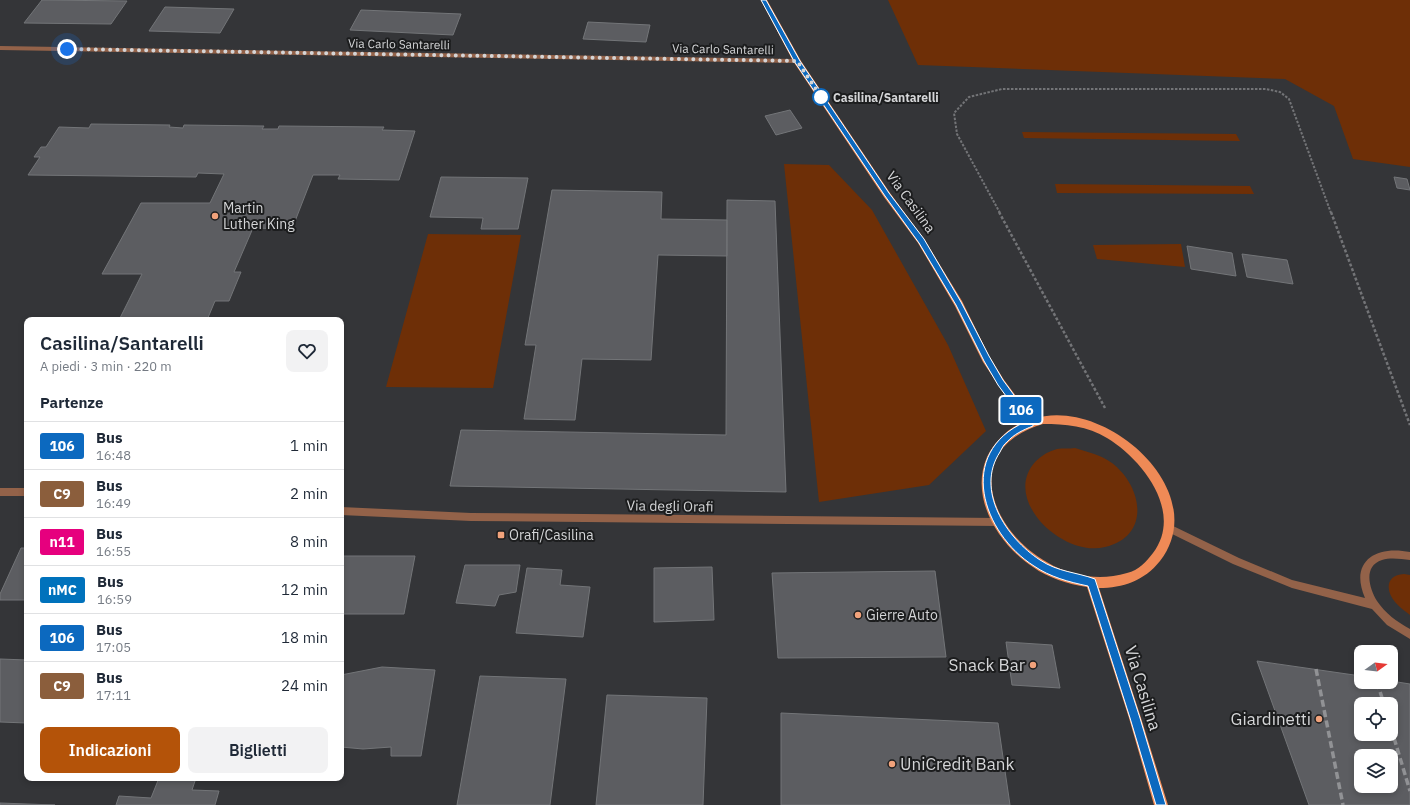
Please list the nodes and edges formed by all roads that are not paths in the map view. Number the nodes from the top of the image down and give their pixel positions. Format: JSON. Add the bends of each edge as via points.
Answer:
{"nodes":[{"id":1,"x":764,"y":0,"type":"edge"},
{"id":2,"x":0,"y":48,"type":"edge"},
{"id":3,"x":797,"y":61,"type":"junction"},
{"id":4,"x":1030,"y":423,"type":"junction"},
{"id":5,"x":0,"y":492,"type":"edge"},
{"id":6,"x":24,"y":492,"type":"edge"},
{"id":7,"x":344,"y":511,"type":"edge"},
{"id":8,"x":998,"y":522,"type":"junction"},
{"id":9,"x":1169,"y":528,"type":"junction"},
{"id":10,"x":1410,"y":556,"type":"edge"},
{"id":11,"x":1091,"y":582,"type":"junction"},
{"id":12,"x":1375,"y":605,"type":"junction"},
{"id":13,"x":1410,"y":634,"type":"edge"},
{"id":14,"x":1161,"y":805,"type":"edge"}],
"edges":[{"from":1,"to":3,"type":"main road","name":"Via Casilina"},
{"from":2,"to":3,"type":"street","name":"Via Carlo Santarelli"},
{"from":3,"to":4,"type":"main road","name":"Via Casilina","via":[[921,241],[959,304],[1001,383]]},
{"from":4,"to":8,"type":"main road","via":[[1003,440],[990,459],[987,473],[988,497]]},
{"from":4,"to":9,"type":"main road","via":[[1054,419],[1074,421],[1104,431],[1129,447],[1150,469],[1162,491],[1169,517]]},
{"from":5,"to":6,"type":"street"},
{"from":7,"to":8,"type":"street","name":"Via degli Orafi","via":[[471,517]]},
{"from":8,"to":11,"type":"main road","via":[[1012,542],[1036,563],[1050,571]]},
{"from":9,"to":11,"type":"main road","via":[[1161,551],[1143,571],[1111,582]]},
{"from":9,"to":12,"type":"street","via":[[1292,584]]},
{"from":10,"to":12,"type":"street","via":[[1387,553],[1376,557],[1367,566],[1365,583]]},
{"from":11,"to":14,"type":"main road","name":"Via Casilina"},
{"from":12,"to":13,"type":"street","via":[[1386,618]]}]}
